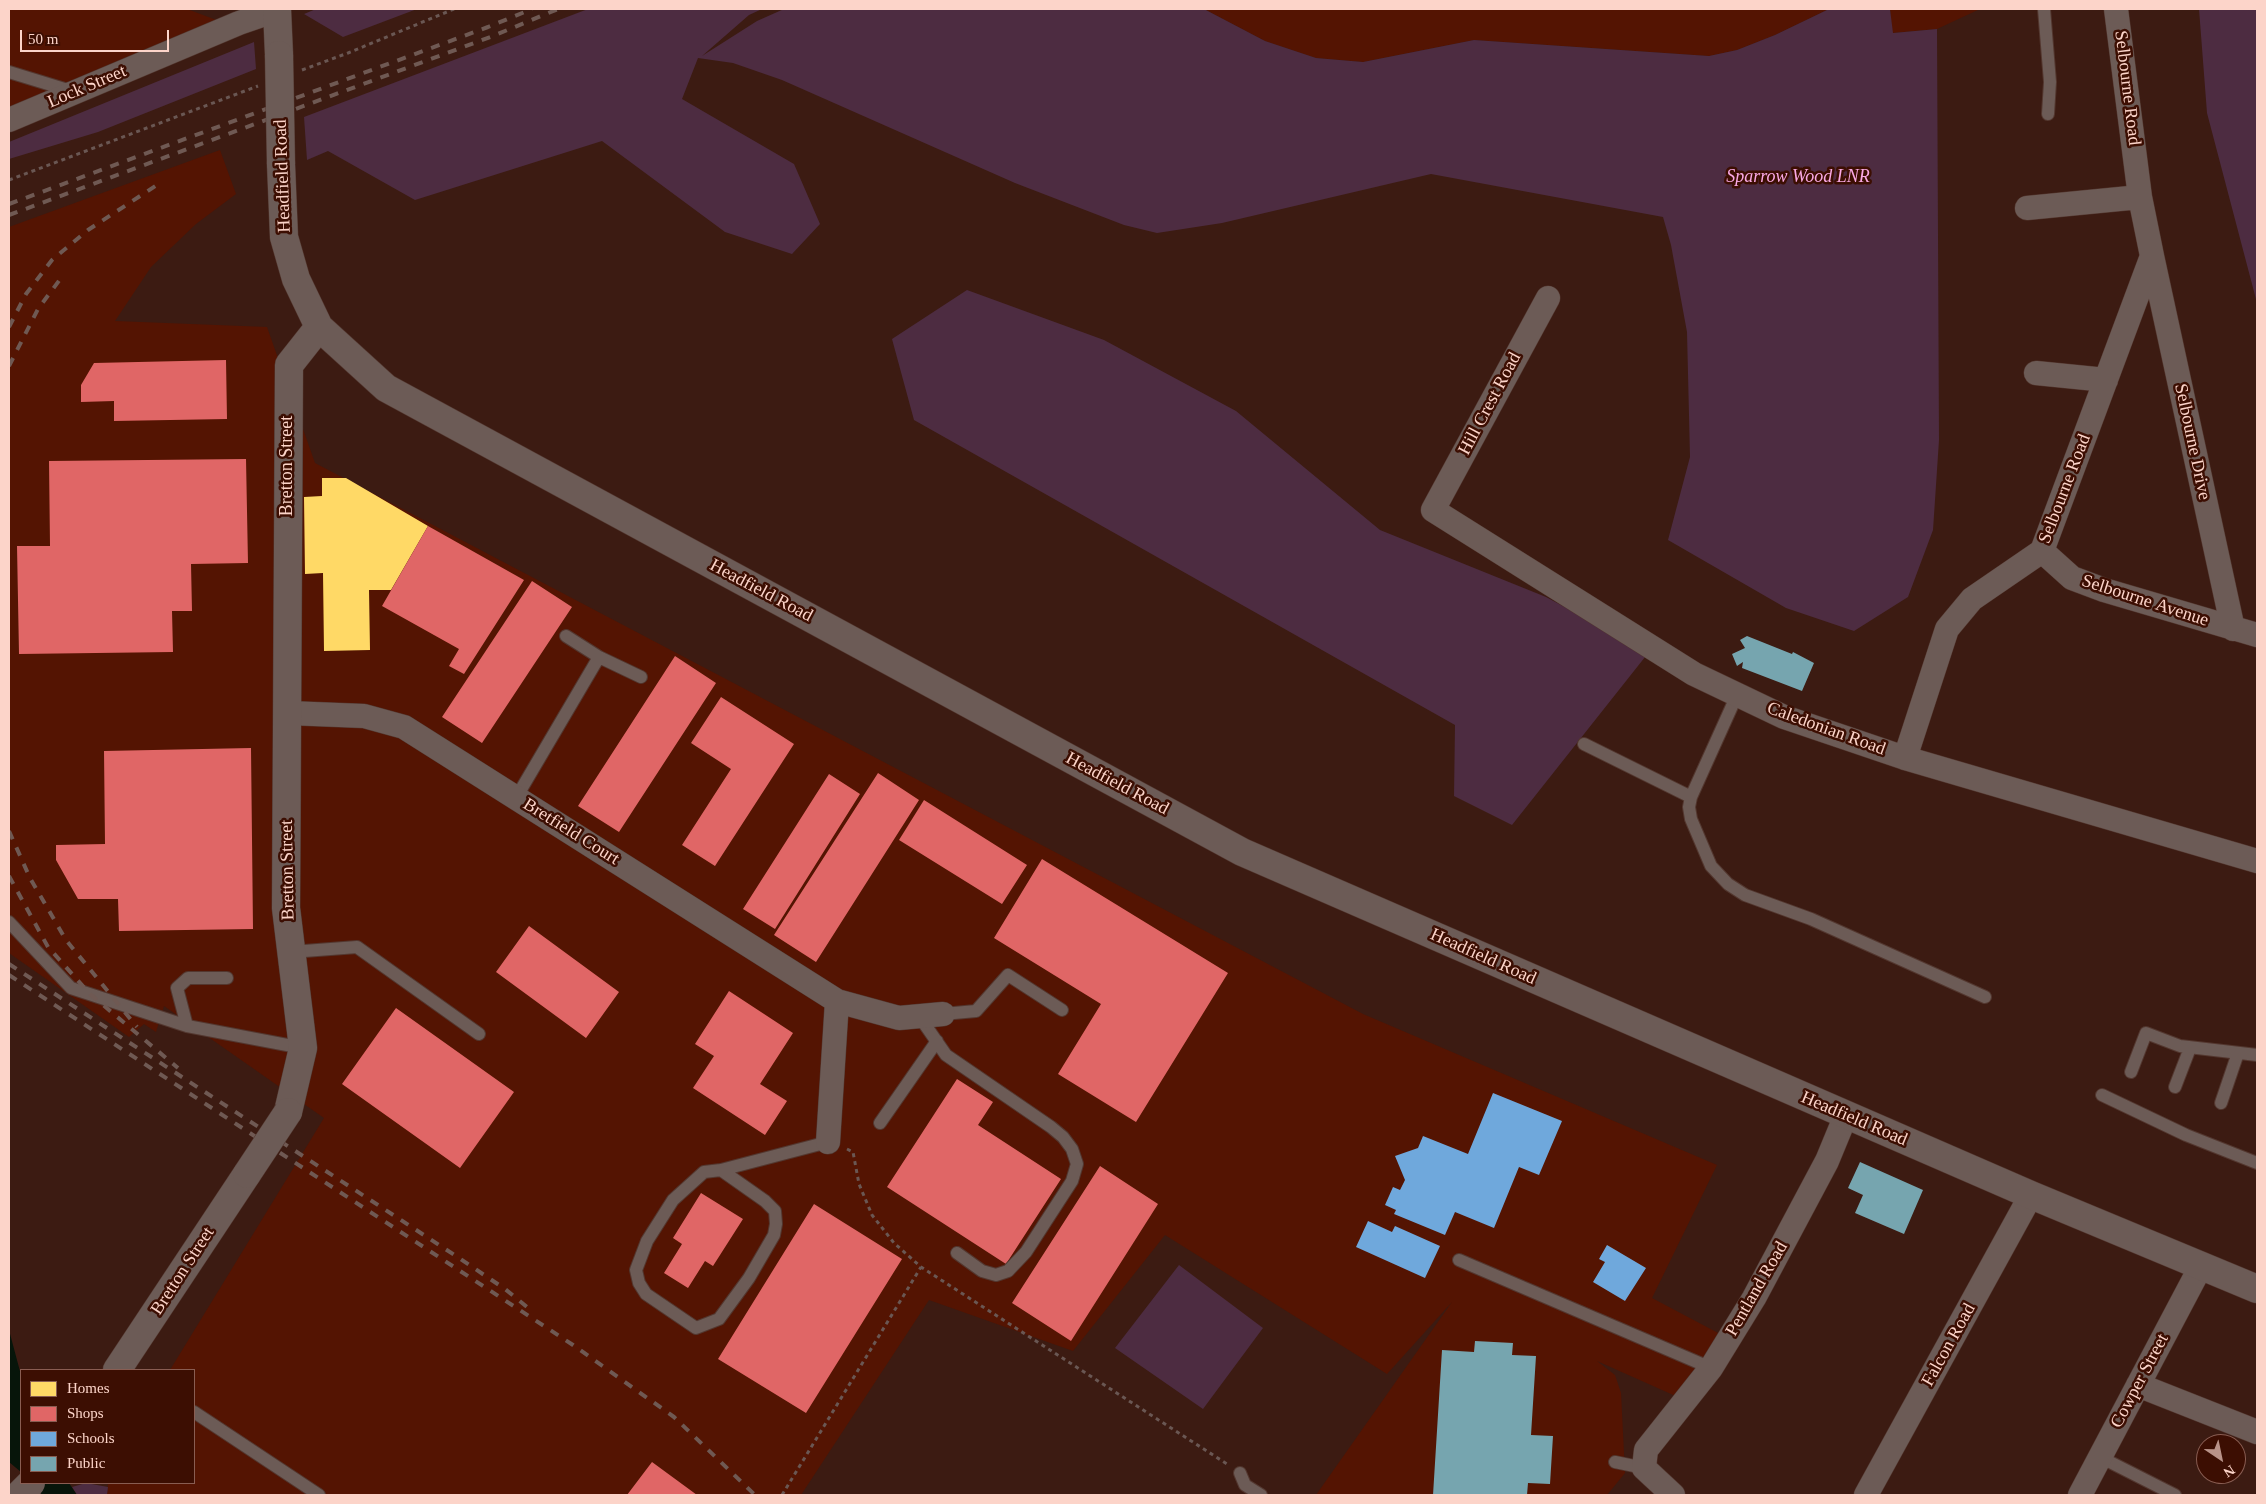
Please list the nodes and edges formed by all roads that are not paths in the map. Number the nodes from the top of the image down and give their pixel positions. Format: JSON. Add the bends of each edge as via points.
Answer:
{"nodes":[{"id":1,"x":277,"y":9,"type":"edge"},
{"id":2,"x":2044,"y":9,"type":"edge"},
{"id":3,"x":2116,"y":9,"type":"edge"},
{"id":4,"x":9,"y":72,"type":"edge"},
{"id":5,"x":73,"y":92,"type":"junction"},
{"id":6,"x":2048,"y":114,"type":"dead end"},
{"id":7,"x":9,"y":120,"type":"edge"},
{"id":8,"x":2140,"y":197,"type":"junction"},
{"id":9,"x":2027,"y":208,"type":"dead end"},
{"id":10,"x":2152,"y":256,"type":"junction"},
{"id":11,"x":1548,"y":298,"type":"dead end"},
{"id":12,"x":319,"y":327,"type":"junction"},
{"id":13,"x":2036,"y":373,"type":"dead end"},
{"id":14,"x":2106,"y":380,"type":"junction"},
{"id":15,"x":1433,"y":510,"type":"joint"},
{"id":16,"x":2042,"y":551,"type":"junction"},
{"id":17,"x":2233,"y":629,"type":"junction"},
{"id":18,"x":2257,"y":635,"type":"edge"},
{"id":19,"x":566,"y":636,"type":"dead end"},
{"id":20,"x":599,"y":657,"type":"junction"},
{"id":21,"x":641,"y":677,"type":"dead end"},
{"id":22,"x":1737,"y":694,"type":"junction"},
{"id":23,"x":288,"y":713,"type":"junction"},
{"id":24,"x":1584,"y":744,"type":"dead end"},
{"id":25,"x":1905,"y":758,"type":"junction"},
{"id":26,"x":1691,"y":797,"type":"junction"},
{"id":27,"x":516,"y":798,"type":"junction"},
{"id":28,"x":2257,"y":861,"type":"edge"},
{"id":29,"x":9,"y":922,"type":"edge"},
{"id":30,"x":291,"y":952,"type":"junction"},
{"id":31,"x":227,"y":978,"type":"dead end"},
{"id":32,"x":1985,"y":997,"type":"dead end"},
{"id":33,"x":837,"y":1000,"type":"junction"},
{"id":34,"x":1062,"y":1010,"type":"dead end"},
{"id":35,"x":943,"y":1014,"type":"joint"},
{"id":36,"x":919,"y":1016,"type":"junction"},
{"id":37,"x":187,"y":1026,"type":"junction"},
{"id":38,"x":479,"y":1034,"type":"dead end"},
{"id":39,"x":937,"y":1041,"type":"junction"},
{"id":40,"x":303,"y":1048,"type":"junction"},
{"id":41,"x":2190,"y":1048,"type":"junction"},
{"id":42,"x":2238,"y":1053,"type":"junction"},
{"id":43,"x":2257,"y":1055,"type":"edge"},
{"id":44,"x":2131,"y":1072,"type":"dead end"},
{"id":45,"x":2175,"y":1087,"type":"dead end"},
{"id":46,"x":2102,"y":1095,"type":"dead end"},
{"id":47,"x":2221,"y":1103,"type":"dead end"},
{"id":48,"x":1846,"y":1115,"type":"junction"},
{"id":49,"x":880,"y":1123,"type":"dead end"},
{"id":50,"x":828,"y":1142,"type":"joint"},
{"id":51,"x":2257,"y":1164,"type":"edge"},
{"id":52,"x":721,"y":1170,"type":"junction"},
{"id":53,"x":2031,"y":1195,"type":"junction"},
{"id":54,"x":957,"y":1253,"type":"dead end"},
{"id":55,"x":1459,"y":1260,"type":"dead end"},
{"id":56,"x":2201,"y":1266,"type":"junction"},
{"id":57,"x":2257,"y":1289,"type":"edge"},
{"id":58,"x":123,"y":1368,"type":"edge"},
{"id":59,"x":1711,"y":1368,"type":"junction"},
{"id":60,"x":2138,"y":1385,"type":"junction"},
{"id":61,"x":195,"y":1413,"type":"edge"},
{"id":62,"x":2257,"y":1432,"type":"edge"},
{"id":63,"x":2100,"y":1457,"type":"junction"},
{"id":64,"x":1645,"y":1459,"type":"junction"},
{"id":65,"x":1615,"y":1462,"type":"dead end"},
{"id":66,"x":1240,"y":1473,"type":"road end"},
{"id":67,"x":30,"y":1484,"type":"edge"},
{"id":68,"x":19,"y":1495,"type":"edge"},
{"id":69,"x":319,"y":1495,"type":"edge"},
{"id":70,"x":1261,"y":1495,"type":"edge"},
{"id":71,"x":1673,"y":1495,"type":"edge"},
{"id":72,"x":1866,"y":1495,"type":"edge"},
{"id":73,"x":2080,"y":1495,"type":"edge"},
{"id":74,"x":2175,"y":1495,"type":"edge"}],
"edges":[{"from":1,"to":5,"type":"street","name":"Lock Street"},
{"from":1,"to":12,"type":"street","name":"Headfield Road","bridge":true,"via":[[284,237],[296,280]]},
{"from":2,"to":6,"type":"lane","via":[[2050,82]]},
{"from":3,"to":8,"type":"street","name":"Selbourne Road"},
{"from":4,"to":5,"type":"lane"},
{"from":5,"to":7,"type":"street","name":"Lock Street"},
{"from":8,"to":9,"type":"street"},
{"from":8,"to":10,"type":"street","name":"Selbourne Road"},
{"from":10,"to":14,"type":"street","name":"Selbourne Road"},
{"from":10,"to":17,"type":"street","name":"Selbourne Drive"},
{"from":11,"to":15,"type":"street","name":"Hill Crest Road"},
{"from":12,"to":23,"type":"street","name":"Bretton Street","via":[[289,365]]},
{"from":12,"to":48,"type":"street","name":"Headfield Road","via":[[386,388],[1242,852]]},
{"from":13,"to":14,"type":"street"},
{"from":14,"to":16,"type":"street","name":"Selbourne Road"},
{"from":15,"to":22,"type":"street","name":"Caledonian Road","via":[[1694,674]]},
{"from":16,"to":17,"type":"street","name":"Selbourne Avenue","via":[[2072,578]]},
{"from":16,"to":25,"type":"street","name":"Selbourne Road","via":[[1972,599],[1947,629]]},
{"from":17,"to":18,"type":"street","name":"Selbourne Avenue"},
{"from":19,"to":20,"type":"lane"},
{"from":20,"to":21,"type":"lane"},
{"from":20,"to":27,"type":"lane"},
{"from":22,"to":25,"type":"street","name":"Caledonian Road","via":[[1784,717]]},
{"from":22,"to":26,"type":"lane"},
{"from":23,"to":27,"type":"street","name":"Bretfield Court","via":[[364,716],[404,727]]},
{"from":23,"to":30,"type":"street","name":"Bretton Street","via":[[286,908]]},
{"from":24,"to":26,"type":"lane"},
{"from":25,"to":28,"type":"street","name":"Caledonian Road"},
{"from":26,"to":32,"type":"lane","via":[[1691,819],[1698,837],[1711,866],[1728,884],[1745,895],[1811,919]]},
{"from":27,"to":33,"type":"street","name":"Bretfield Court"},
{"from":29,"to":37,"type":"lane","via":[[71,988]]},
{"from":30,"to":38,"type":"lane","via":[[357,947]]},
{"from":30,"to":40,"type":"street","name":"Bretton Street"},
{"from":31,"to":37,"type":"lane","via":[[188,978],[177,988]]},
{"from":33,"to":36,"type":"street","name":"Bretfield Court","via":[[899,1018]]},
{"from":33,"to":50,"type":"street"},
{"from":34,"to":35,"type":"lane","via":[[1008,974],[976,1011]]},
{"from":35,"to":36,"type":"street","name":"Bretfield Court"},
{"from":36,"to":39,"type":"lane"},
{"from":37,"to":40,"type":"lane"},
{"from":39,"to":49,"type":"lane"},
{"from":39,"to":54,"type":"lane","via":[[946,1054],[1051,1126],[1072,1149],[1077,1164],[1072,1181],[1026,1252],[1008,1271],[996,1275],[982,1271]]},
{"from":40,"to":58,"type":"street","name":"Bretton Street","bridge":true,"via":[[288,1112]]},
{"from":41,"to":42,"type":"lane"},
{"from":41,"to":44,"type":"lane","via":[[2146,1033]]},
{"from":41,"to":45,"type":"lane"},
{"from":42,"to":43,"type":"lane"},
{"from":42,"to":47,"type":"lane"},
{"from":46,"to":51,"type":"lane"},
{"from":48,"to":53,"type":"street","name":"Headfield Road"},
{"from":48,"to":59,"type":"street","name":"Pentland Road","via":[[1827,1161],[1759,1290]]},
{"from":50,"to":52,"type":"lane"},
{"from":52,"to":52,"type":"lane","via":[[765,1201],[775,1211],[776,1224],[774,1235],[749,1278],[720,1319],[696,1328],[646,1294],[636,1270],[647,1241],[673,1200],[704,1172]]},
{"from":53,"to":56,"type":"street","name":"Headfield Road"},
{"from":53,"to":72,"type":"street","name":"Falcon Road"},
{"from":55,"to":59,"type":"lane"},
{"from":56,"to":57,"type":"street","name":"Headfield Road"},
{"from":56,"to":60,"type":"street","name":"Cowper Street"},
{"from":59,"to":64,"type":"street","name":"Pentland Road"},
{"from":60,"to":62,"type":"street"},
{"from":60,"to":63,"type":"street","name":"Cowper Street"},
{"from":61,"to":69,"type":"lane"},
{"from":63,"to":73,"type":"street","name":"Cowper Street"},
{"from":63,"to":74,"type":"lane"},
{"from":64,"to":65,"type":"lane"},
{"from":64,"to":71,"type":"street"},
{"from":66,"to":70,"type":"lane","via":[[1246,1485]]},
{"from":67,"to":68,"type":"street","bridge":true}]}
